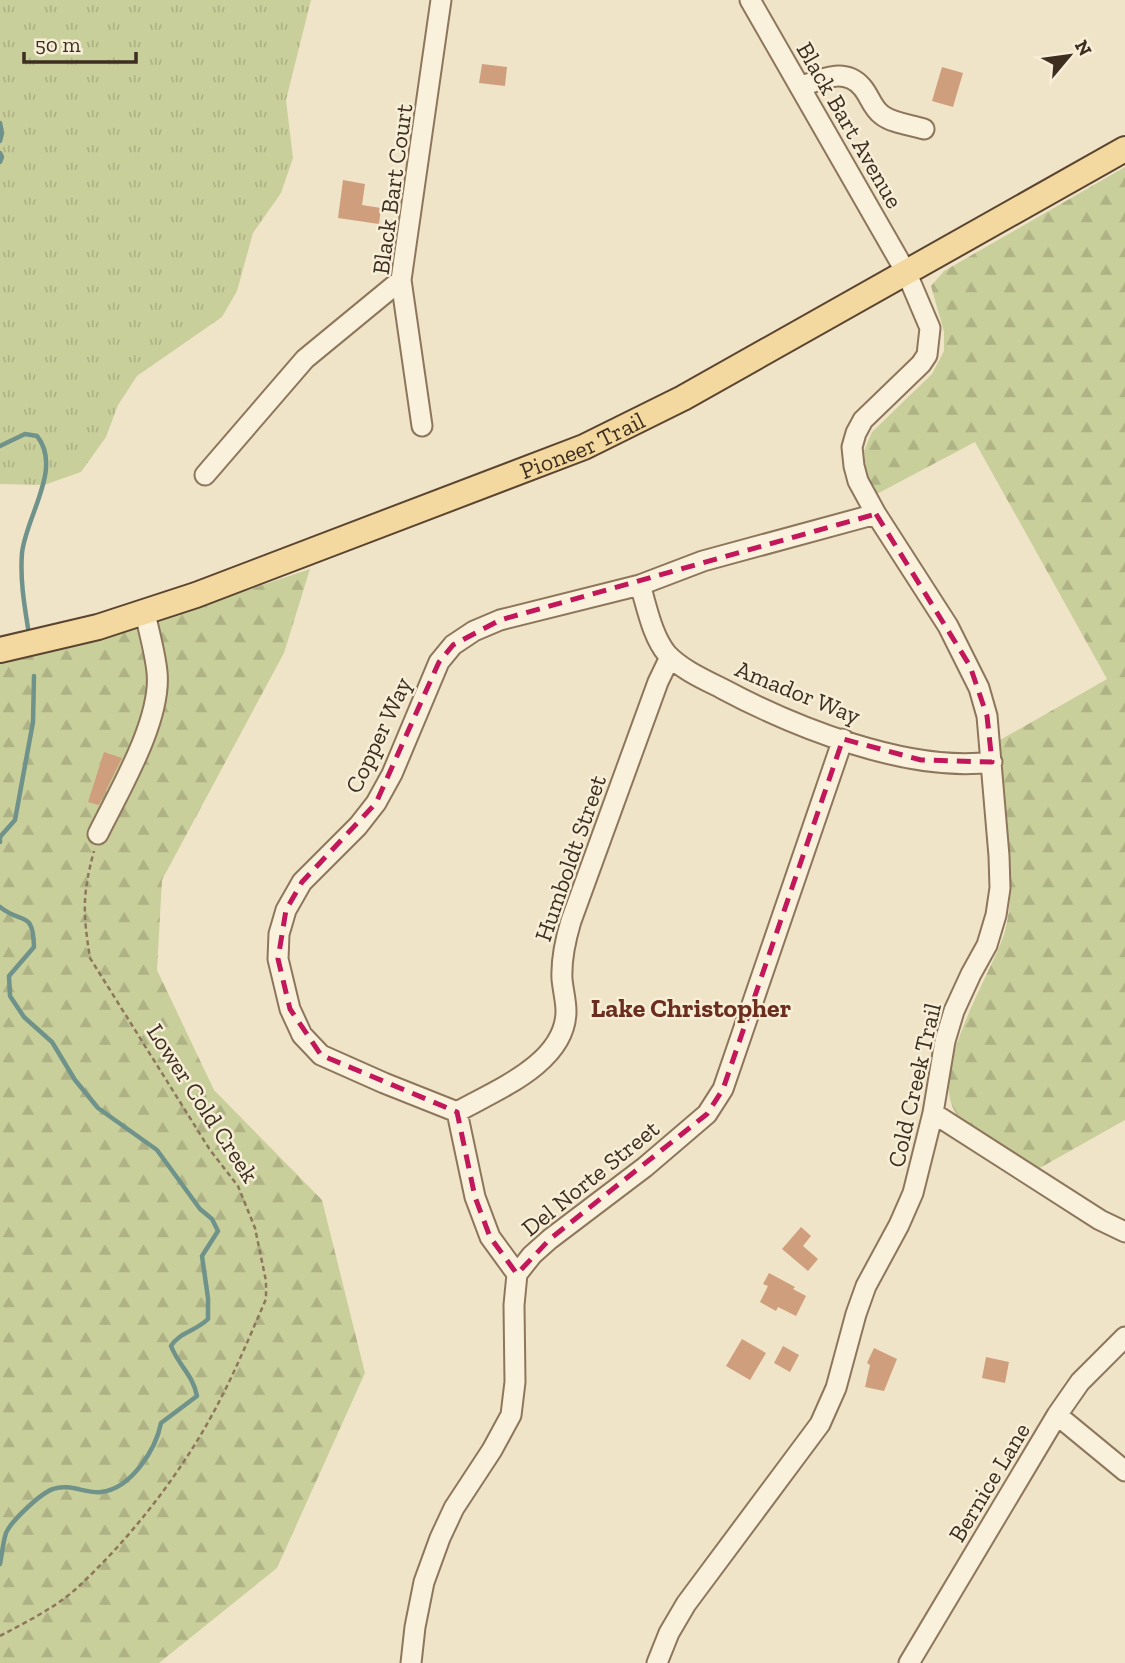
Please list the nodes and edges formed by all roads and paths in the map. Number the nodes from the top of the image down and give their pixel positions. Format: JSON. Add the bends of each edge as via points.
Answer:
{"nodes":[{"id":1,"x":441,"y":0,"type":"edge"},
{"id":2,"x":750,"y":0,"type":"edge"},
{"id":3,"x":800,"y":87,"type":"junction"},
{"id":4,"x":924,"y":128,"type":"dead end"},
{"id":5,"x":1125,"y":149,"type":"edge"},
{"id":6,"x":907,"y":274,"type":"junction"},
{"id":7,"x":401,"y":280,"type":"junction"},
{"id":8,"x":422,"y":426,"type":"dead end"},
{"id":9,"x":205,"y":475,"type":"dead end"},
{"id":10,"x":876,"y":514,"type":"junction"},
{"id":11,"x":640,"y":585,"type":"junction"},
{"id":12,"x":145,"y":613,"type":"junction"},
{"id":13,"x":0,"y":650,"type":"edge"},
{"id":14,"x":670,"y":657,"type":"junction"},
{"id":15,"x":843,"y":739,"type":"junction"},
{"id":16,"x":992,"y":762,"type":"junction"},
{"id":17,"x":98,"y":834,"type":"joint"},
{"id":18,"x":457,"y":1112,"type":"junction"},
{"id":19,"x":933,"y":1113,"type":"junction"},
{"id":20,"x":1125,"y":1232,"type":"edge"},
{"id":21,"x":517,"y":1274,"type":"junction"},
{"id":22,"x":1125,"y":1337,"type":"edge"},
{"id":23,"x":1058,"y":1415,"type":"junction"},
{"id":24,"x":1125,"y":1471,"type":"edge"},
{"id":25,"x":0,"y":1636,"type":"edge"},
{"id":26,"x":411,"y":1663,"type":"edge"},
{"id":27,"x":657,"y":1663,"type":"edge"},
{"id":28,"x":908,"y":1663,"type":"edge"}],
"edges":[{"from":1,"to":7,"type":"street","name":"Black Bart Court"},
{"from":2,"to":3,"type":"street","name":"Black Bart Avenue"},
{"from":3,"to":4,"type":"street","via":[[848,76],[884,117]]},
{"from":3,"to":6,"type":"street","name":"Black Bart Avenue"},
{"from":5,"to":6,"type":"main road","name":"Pioneer Trail"},
{"from":6,"to":10,"type":"street","name":"Cold Creek Trail","via":[[930,328],[928,355],[863,419],[852,447],[858,481]]},
{"from":6,"to":12,"type":"main road","name":"Pioneer Trail","via":[[683,398],[584,447]]},
{"from":7,"to":8,"type":"street","name":"Black Bart Court"},
{"from":7,"to":9,"type":"street","via":[[305,359]]},
{"from":10,"to":11,"type":"street","name":"Copper Way","via":[[703,561]]},
{"from":10,"to":16,"type":"street","name":"Cold Creek Trail","via":[[970,666],[987,716]]},
{"from":11,"to":14,"type":"street","name":"Amador Way","via":[[661,645]]},
{"from":11,"to":18,"type":"street","name":"Copper Way","via":[[500,620],[453,645],[439,662],[376,803],[302,882],[286,910],[278,959],[290,1009],[302,1035],[321,1055]]},
{"from":12,"to":13,"type":"main road","name":"Pioneer Trail"},
{"from":12,"to":17,"type":"street","via":[[158,674],[153,710],[142,744]]},
{"from":14,"to":15,"type":"street","name":"Amador Way","via":[[742,699]]},
{"from":14,"to":18,"type":"street","name":"Humboldt Street","via":[[570,921],[562,956],[566,1012],[562,1034],[534,1068]]},
{"from":15,"to":16,"type":"street","name":"Amador Way","via":[[921,760]]},
{"from":15,"to":21,"type":"street","name":"Del Norte Street","via":[[723,1089],[707,1114],[550,1239]]},
{"from":16,"to":19,"type":"street","name":"Cold Creek Trail","via":[[1000,888],[996,915],[987,945],[954,1011]]},
{"from":17,"to":25,"type":"path","name":"Lower Cold Creek","via":[[84,887],[90,958],[210,1150],[238,1186],[255,1228],[266,1299],[221,1398],[171,1482],[76,1589]]},
{"from":18,"to":21,"type":"street","via":[[475,1197],[490,1237]]},
{"from":19,"to":20,"type":"street"},
{"from":19,"to":27,"type":"street","name":"Cold Creek Trail","via":[[913,1193],[866,1286],[836,1388],[820,1424],[686,1604]]},
{"from":21,"to":26,"type":"street","name":"Del Norte Street","via":[[511,1415],[440,1538],[424,1582]]},
{"from":22,"to":23,"type":"street","name":"Bernice Lane","via":[[1080,1382]]},
{"from":23,"to":24,"type":"street"},
{"from":23,"to":28,"type":"street","name":"Bernice Lane"}]}
